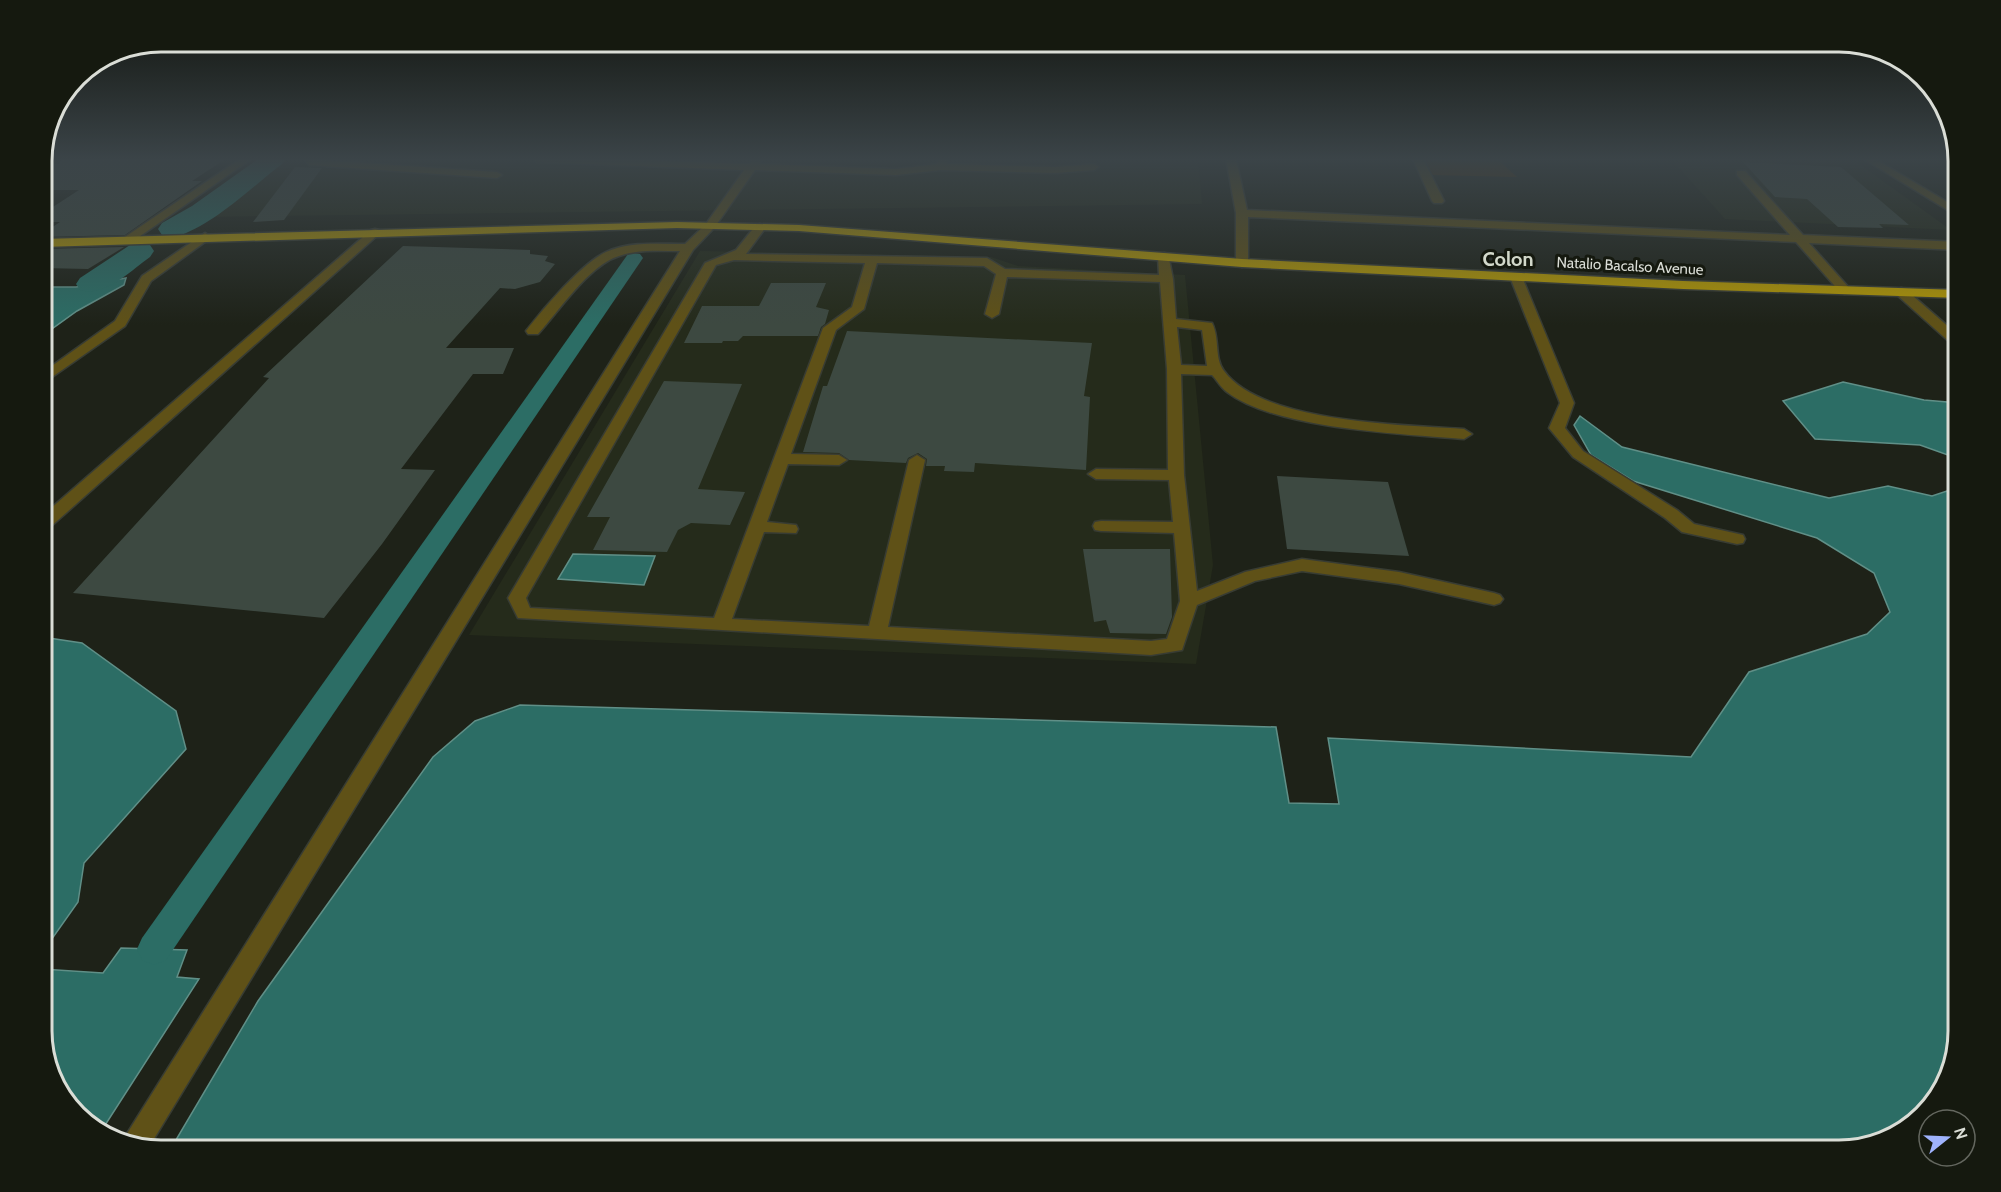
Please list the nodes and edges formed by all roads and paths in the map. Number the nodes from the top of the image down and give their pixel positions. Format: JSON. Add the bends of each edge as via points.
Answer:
{"nodes":[{"id":1,"x":165,"y":215,"type":"edge"},
{"id":2,"x":718,"y":215,"type":"edge"},
{"id":3,"x":1242,"y":215,"type":"edge"},
{"id":4,"x":1277,"y":215,"type":"edge"},
{"id":5,"x":1778,"y":215,"type":"edge"},
{"id":6,"x":710,"y":226,"type":"junction"},
{"id":7,"x":759,"y":227,"type":"junction"},
{"id":8,"x":375,"y":232,"type":"junction"},
{"id":9,"x":205,"y":237,"type":"junction"},
{"id":10,"x":129,"y":239,"type":"junction"},
{"id":11,"x":1800,"y":239,"type":"junction"},
{"id":12,"x":53,"y":242,"type":"edge"},
{"id":13,"x":1948,"y":246,"type":"edge"},
{"id":14,"x":688,"y":248,"type":"junction"},
{"id":15,"x":735,"y":257,"type":"junction"},
{"id":16,"x":1164,"y":257,"type":"junction"},
{"id":17,"x":872,"y":261,"type":"junction"},
{"id":18,"x":1242,"y":263,"type":"junction"},
{"id":19,"x":1002,"y":273,"type":"junction"},
{"id":20,"x":1516,"y":276,"type":"junction"},
{"id":21,"x":1167,"y":279,"type":"junction"},
{"id":22,"x":1845,"y":290,"type":"junction"},
{"id":23,"x":1901,"y":292,"type":"junction"},
{"id":24,"x":1948,"y":294,"type":"edge"},
{"id":25,"x":992,"y":314,"type":"dead end"},
{"id":26,"x":1171,"y":323,"type":"junction"},
{"id":27,"x":533,"y":331,"type":"dead end"},
{"id":28,"x":1948,"y":333,"type":"edge"},
{"id":29,"x":1174,"y":369,"type":"junction"},
{"id":30,"x":1216,"y":371,"type":"junction"},
{"id":31,"x":53,"y":372,"type":"edge"},
{"id":32,"x":1464,"y":434,"type":"dead end"},
{"id":33,"x":782,"y":459,"type":"junction"},
{"id":34,"x":839,"y":460,"type":"dead end"},
{"id":35,"x":917,"y":460,"type":"dead end"},
{"id":36,"x":1096,"y":474,"type":"dead end"},
{"id":37,"x":1176,"y":475,"type":"junction"},
{"id":38,"x":53,"y":515,"type":"edge"},
{"id":39,"x":758,"y":526,"type":"junction"},
{"id":40,"x":1101,"y":526,"type":"dead end"},
{"id":41,"x":1180,"y":528,"type":"junction"},
{"id":42,"x":790,"y":529,"type":"dead end"},
{"id":43,"x":1737,"y":539,"type":"dead end"},
{"id":44,"x":1494,"y":599,"type":"dead end"},
{"id":45,"x":1189,"y":601,"type":"junction"},
{"id":46,"x":722,"y":625,"type":"junction"},
{"id":47,"x":877,"y":633,"type":"junction"},
{"id":48,"x":139,"y":1137,"type":"edge"}],
"edges":[{"from":1,"to":10,"type":"street"},
{"from":2,"to":6,"type":"street"},
{"from":3,"to":18,"type":"street"},
{"from":4,"to":11,"type":"street"},
{"from":5,"to":11,"type":"street"},
{"from":6,"to":7,"type":"highway","name":"Natalio Bacalso Avenue"},
{"from":6,"to":8,"type":"highway","name":"Natalio Bacalso Avenue"},
{"from":6,"to":14,"type":"street"},
{"from":7,"to":15,"type":"street"},
{"from":7,"to":16,"type":"highway","name":"Natalio Bacalso Avenue","via":[[868,232]]},
{"from":8,"to":9,"type":"highway","name":"Natalio Bacalso Avenue"},
{"from":8,"to":38,"type":"street"},
{"from":9,"to":10,"type":"highway","name":"Natalio Bacalso Avenue"},
{"from":9,"to":31,"type":"street","via":[[146,279],[120,323]]},
{"from":10,"to":12,"type":"highway","name":"Natalio Bacalso Avenue"},
{"from":11,"to":13,"type":"street"},
{"from":11,"to":22,"type":"street"},
{"from":14,"to":27,"type":"street","via":[[610,255],[594,266]]},
{"from":14,"to":48,"type":"street"},
{"from":15,"to":17,"type":"street"},
{"from":15,"to":46,"type":"street","via":[[711,262],[517,598],[524,614]]},
{"from":16,"to":18,"type":"highway","name":"Natalio Bacalso Avenue"},
{"from":16,"to":21,"type":"street"},
{"from":17,"to":19,"type":"street","via":[[987,262]]},
{"from":17,"to":33,"type":"street","via":[[858,309],[830,328]]},
{"from":18,"to":20,"type":"highway","name":"Natalio Bacalso Avenue"},
{"from":19,"to":21,"type":"street"},
{"from":19,"to":25,"type":"street"},
{"from":20,"to":22,"type":"highway","name":"Natalio Bacalso Avenue"},
{"from":20,"to":43,"type":"street","via":[[1567,403],[1557,428],[1578,454],[1688,528]]},
{"from":21,"to":26,"type":"street"},
{"from":22,"to":23,"type":"highway","name":"Natalio Bacalso Avenue"},
{"from":23,"to":24,"type":"highway","name":"Natalio Bacalso Avenue"},
{"from":23,"to":28,"type":"street"},
{"from":26,"to":29,"type":"street"},
{"from":26,"to":30,"type":"street","via":[[1207,326]]},
{"from":29,"to":30,"type":"street"},
{"from":29,"to":37,"type":"street"},
{"from":30,"to":32,"type":"street","via":[[1230,387],[1250,399],[1285,412]]},
{"from":33,"to":34,"type":"street"},
{"from":33,"to":39,"type":"street"},
{"from":35,"to":47,"type":"street"},
{"from":36,"to":37,"type":"street"},
{"from":37,"to":41,"type":"street"},
{"from":39,"to":42,"type":"street"},
{"from":39,"to":46,"type":"street"},
{"from":40,"to":41,"type":"street"},
{"from":41,"to":45,"type":"street"},
{"from":44,"to":45,"type":"street","via":[[1399,578],[1302,565],[1251,576]]},
{"from":45,"to":47,"type":"street","via":[[1175,645],[1151,648]]},
{"from":46,"to":47,"type":"street"}]}
